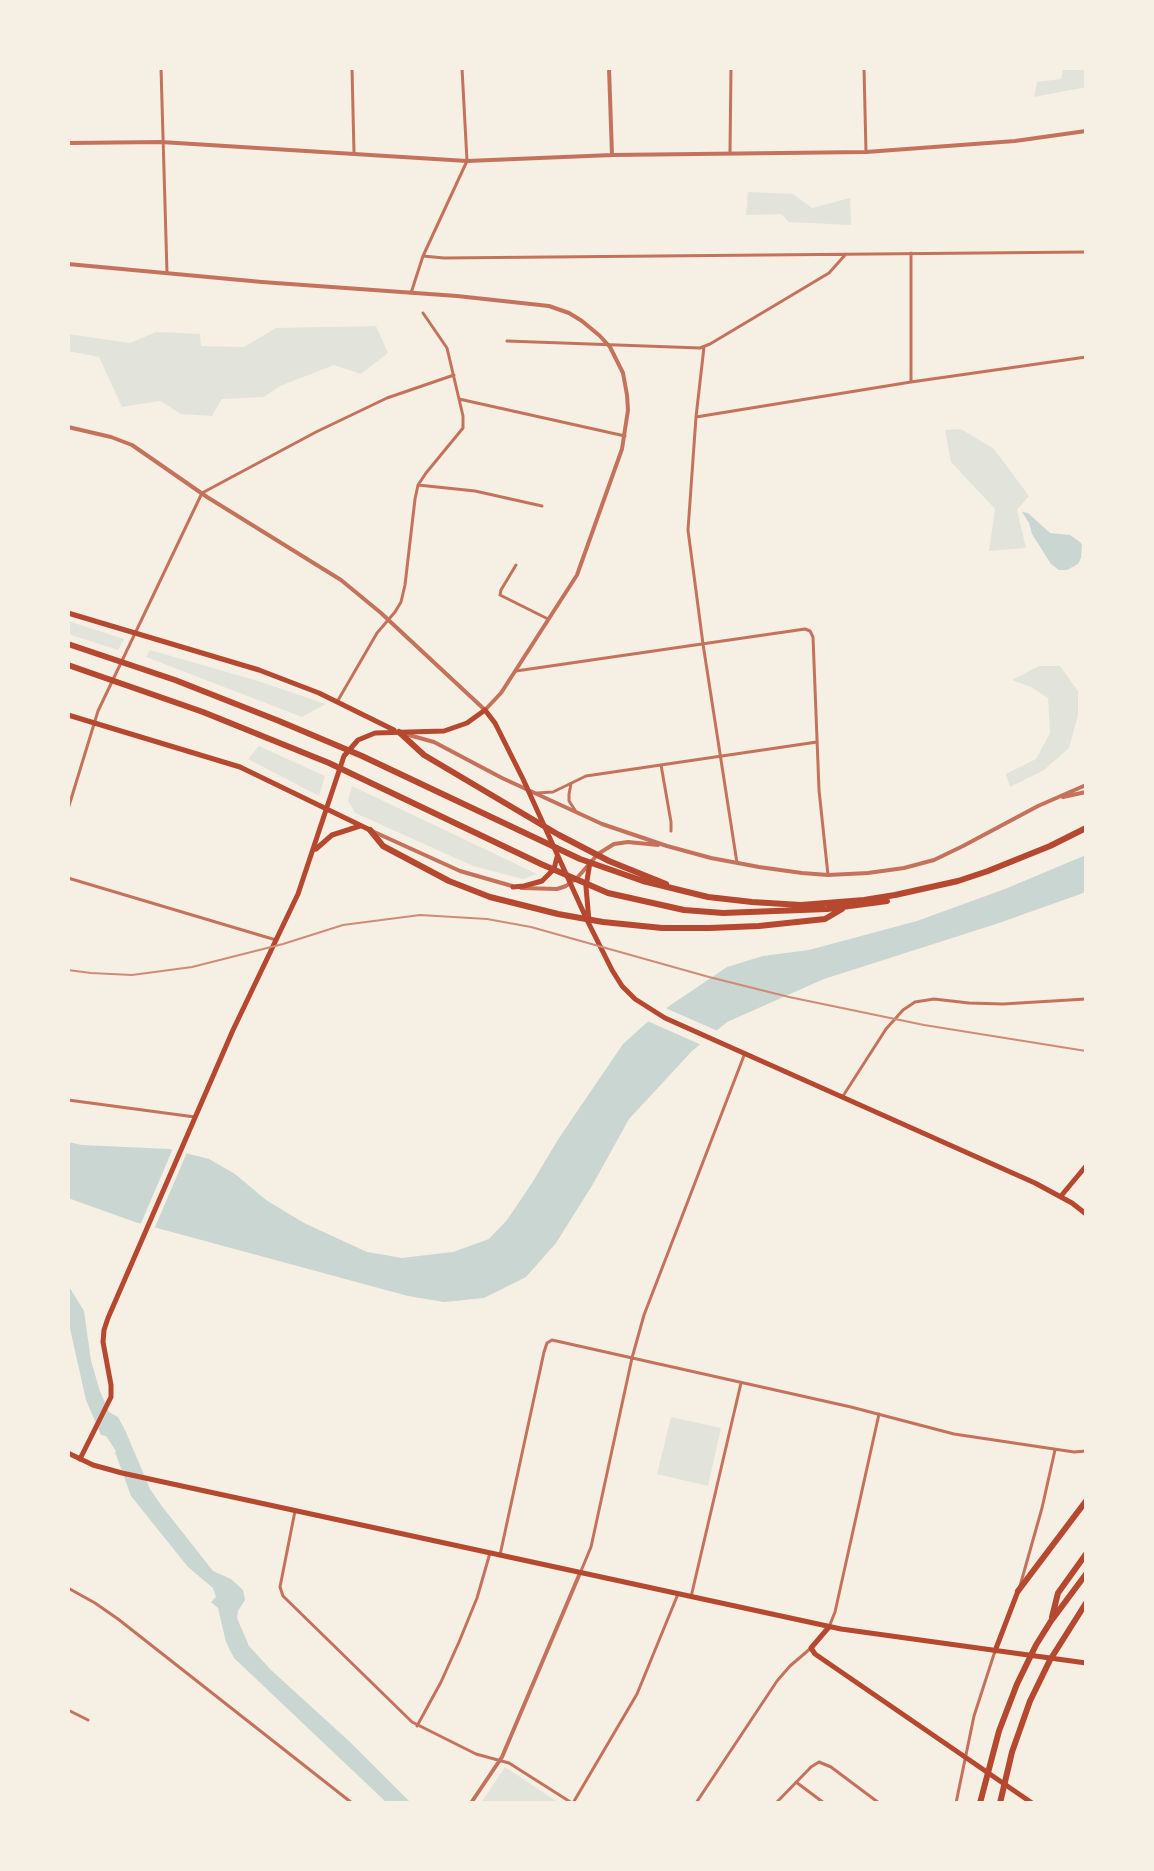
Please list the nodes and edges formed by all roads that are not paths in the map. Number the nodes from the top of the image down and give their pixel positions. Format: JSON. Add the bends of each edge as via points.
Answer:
{"nodes":[{"id":1,"x":161,"y":68,"type":"edge"},
{"id":2,"x":352,"y":68,"type":"edge"},
{"id":3,"x":462,"y":68,"type":"edge"},
{"id":4,"x":609,"y":68,"type":"edge"},
{"id":5,"x":731,"y":68,"type":"edge"},
{"id":6,"x":864,"y":68,"type":"edge"},
{"id":7,"x":1086,"y":131,"type":"edge"},
{"id":8,"x":161,"y":142,"type":"junction"},
{"id":9,"x":68,"y":143,"type":"edge"},
{"id":10,"x":730,"y":152,"type":"junction"},
{"id":11,"x":866,"y":152,"type":"junction"},
{"id":12,"x":354,"y":153,"type":"junction"},
{"id":13,"x":612,"y":155,"type":"junction"},
{"id":14,"x":467,"y":161,"type":"junction"},
{"id":15,"x":1086,"y":252,"type":"edge"},
{"id":16,"x":847,"y":253,"type":"junction"},
{"id":17,"x":911,"y":253,"type":"junction"},
{"id":18,"x":423,"y":256,"type":"junction"},
{"id":19,"x":68,"y":264,"type":"edge"},
{"id":20,"x":167,"y":273,"type":"junction"},
{"id":21,"x":411,"y":293,"type":"junction"},
{"id":22,"x":423,"y":313,"type":"dead end"},
{"id":23,"x":507,"y":341,"type":"dead end"},
{"id":24,"x":608,"y":345,"type":"junction"},
{"id":25,"x":704,"y":347,"type":"junction"},
{"id":26,"x":1086,"y":357,"type":"edge"},
{"id":27,"x":454,"y":375,"type":"junction"},
{"id":28,"x":911,"y":382,"type":"junction"},
{"id":29,"x":459,"y":399,"type":"junction"},
{"id":30,"x":696,"y":417,"type":"junction"},
{"id":31,"x":68,"y":427,"type":"edge"},
{"id":32,"x":625,"y":436,"type":"junction"},
{"id":33,"x":418,"y":485,"type":"junction"},
{"id":34,"x":202,"y":493,"type":"junction"},
{"id":35,"x":542,"y":506,"type":"dead end"},
{"id":36,"x":516,"y":565,"type":"dead end"},
{"id":37,"x":68,"y":613,"type":"edge"},
{"id":38,"x":388,"y":620,"type":"junction"},
{"id":39,"x":549,"y":620,"type":"junction"},
{"id":40,"x":136,"y":633,"type":"junction"},
{"id":41,"x":68,"y":644,"type":"edge"},
{"id":42,"x":703,"y":644,"type":"junction"},
{"id":43,"x":68,"y":665,"type":"edge"},
{"id":44,"x":516,"y":671,"type":"junction"},
{"id":45,"x":337,"y":702,"type":"junction"},
{"id":46,"x":485,"y":710,"type":"junction"},
{"id":47,"x":68,"y":715,"type":"edge"},
{"id":48,"x":94,"y":723,"type":"junction"},
{"id":49,"x":399,"y":732,"type":"junction"},
{"id":50,"x":817,"y":742,"type":"junction"},
{"id":51,"x":720,"y":757,"type":"junction"},
{"id":52,"x":661,"y":765,"type":"junction"},
{"id":53,"x":573,"y":781,"type":"junction"},
{"id":54,"x":1086,"y":785,"type":"edge"},
{"id":55,"x":529,"y":790,"type":"junction"},
{"id":56,"x":1086,"y":792,"type":"edge"},
{"id":57,"x":537,"y":793,"type":"junction"},
{"id":58,"x":1056,"y":797,"type":"junction"},
{"id":59,"x":68,"y":809,"type":"edge"},
{"id":60,"x":328,"y":809,"type":"junction"},
{"id":61,"x":579,"y":814,"type":"junction"},
{"id":62,"x":361,"y":826,"type":"junction"},
{"id":63,"x":370,"y":830,"type":"junction"},
{"id":64,"x":671,"y":831,"type":"dead end"},
{"id":65,"x":1086,"y":831,"type":"edge"},
{"id":66,"x":667,"y":846,"type":"junction"},
{"id":67,"x":557,"y":852,"type":"junction"},
{"id":68,"x":312,"y":856,"type":"junction"},
{"id":69,"x":590,"y":862,"type":"junction"},
{"id":70,"x":737,"y":863,"type":"junction"},
{"id":71,"x":828,"y":875,"type":"junction"},
{"id":72,"x":68,"y":878,"type":"edge"},
{"id":73,"x":571,"y":884,"type":"junction"},
{"id":74,"x":513,"y":887,"type":"junction"},
{"id":75,"x":688,"y":892,"type":"junction"},
{"id":76,"x":846,"y":907,"type":"junction"},
{"id":77,"x":590,"y":926,"type":"junction"},
{"id":78,"x":276,"y":940,"type":"junction"},
{"id":79,"x":1086,"y":999,"type":"edge"},
{"id":80,"x":745,"y":1053,"type":"junction"},
{"id":81,"x":843,"y":1096,"type":"junction"},
{"id":82,"x":68,"y":1100,"type":"edge"},
{"id":83,"x":195,"y":1117,"type":"junction"},
{"id":84,"x":1086,"y":1166,"type":"edge"},
{"id":85,"x":1061,"y":1196,"type":"junction"},
{"id":86,"x":1086,"y":1214,"type":"edge"},
{"id":87,"x":632,"y":1358,"type":"junction"},
{"id":88,"x":741,"y":1383,"type":"junction"},
{"id":89,"x":879,"y":1414,"type":"junction"},
{"id":90,"x":1055,"y":1450,"type":"junction"},
{"id":91,"x":1086,"y":1451,"type":"edge"},
{"id":92,"x":68,"y":1453,"type":"edge"},
{"id":93,"x":80,"y":1459,"type":"junction"},
{"id":94,"x":1086,"y":1501,"type":"edge"},
{"id":95,"x":295,"y":1511,"type":"junction"},
{"id":96,"x":490,"y":1553,"type":"junction"},
{"id":97,"x":1086,"y":1554,"type":"edge"},
{"id":98,"x":500,"y":1555,"type":"junction"},
{"id":99,"x":580,"y":1573,"type":"junction"},
{"id":100,"x":1086,"y":1574,"type":"edge"},
{"id":101,"x":68,"y":1588,"type":"edge"},
{"id":102,"x":1018,"y":1591,"type":"junction"},
{"id":103,"x":678,"y":1594,"type":"junction"},
{"id":104,"x":691,"y":1597,"type":"junction"},
{"id":105,"x":1085,"y":1605,"type":"edge"},
{"id":106,"x":1051,"y":1621,"type":"junction"},
{"id":107,"x":829,"y":1627,"type":"junction"},
{"id":108,"x":811,"y":1648,"type":"junction"},
{"id":109,"x":995,"y":1651,"type":"junction"},
{"id":110,"x":1086,"y":1663,"type":"edge"},
{"id":111,"x":68,"y":1710,"type":"edge"},
{"id":112,"x":88,"y":1720,"type":"dead end"},
{"id":113,"x":417,"y":1726,"type":"junction"},
{"id":114,"x":500,"y":1761,"type":"junction"},
{"id":115,"x":796,"y":1782,"type":"junction"},
{"id":116,"x":352,"y":1803,"type":"edge"},
{"id":117,"x":471,"y":1803,"type":"edge"},
{"id":118,"x":573,"y":1803,"type":"edge"},
{"id":119,"x":696,"y":1803,"type":"edge"},
{"id":120,"x":776,"y":1803,"type":"edge"},
{"id":121,"x":824,"y":1803,"type":"edge"},
{"id":122,"x":879,"y":1803,"type":"edge"},
{"id":123,"x":956,"y":1803,"type":"edge"},
{"id":124,"x":980,"y":1803,"type":"edge"},
{"id":125,"x":1000,"y":1803,"type":"edge"},
{"id":126,"x":1032,"y":1803,"type":"edge"}],
"edges":[{"from":1,"to":8,"type":"street"},
{"from":2,"to":12,"type":"street"},
{"from":3,"to":14,"type":"street"},
{"from":4,"to":13,"type":"street"},
{"from":5,"to":10,"type":"street"},
{"from":6,"to":11,"type":"street"},
{"from":7,"to":11,"type":"street"},
{"from":8,"to":9,"type":"street"},
{"from":8,"to":12,"type":"street"},
{"from":8,"to":20,"type":"street"},
{"from":10,"to":11,"type":"street"},
{"from":10,"to":13,"type":"street"},
{"from":12,"to":14,"type":"street"},
{"from":13,"to":14,"type":"street"},
{"from":14,"to":18,"type":"street"},
{"from":15,"to":17,"type":"street"},
{"from":16,"to":17,"type":"street"},
{"from":16,"to":18,"type":"street"},
{"from":16,"to":25,"type":"street","via":[[829,273]]},
{"from":17,"to":28,"type":"street"},
{"from":18,"to":21,"type":"street"},
{"from":19,"to":20,"type":"street"},
{"from":20,"to":21,"type":"street"},
{"from":21,"to":24,"type":"street","via":[[549,306],[582,321]]},
{"from":22,"to":27,"type":"street","via":[[445,343]]},
{"from":23,"to":24,"type":"street"},
{"from":24,"to":25,"type":"street"},
{"from":24,"to":32,"type":"street","via":[[626,388]]},
{"from":25,"to":30,"type":"street"},
{"from":26,"to":28,"type":"street"},
{"from":27,"to":29,"type":"street"},
{"from":27,"to":34,"type":"street","via":[[373,405]]},
{"from":28,"to":30,"type":"street"},
{"from":29,"to":32,"type":"street"},
{"from":29,"to":33,"type":"street","via":[[462,431]]},
{"from":30,"to":42,"type":"street","via":[[688,530]]},
{"from":31,"to":34,"type":"street","via":[[132,445]]},
{"from":32,"to":39,"type":"street","via":[[582,564]]},
{"from":33,"to":35,"type":"street"},
{"from":33,"to":38,"type":"street","via":[[403,594]]},
{"from":34,"to":38,"type":"street","via":[[341,580]]},
{"from":34,"to":40,"type":"street"},
{"from":36,"to":39,"type":"street","via":[[500,595]]},
{"from":37,"to":40,"type":"main road"},
{"from":38,"to":45,"type":"street"},
{"from":38,"to":46,"type":"street"},
{"from":39,"to":44,"type":"street"},
{"from":40,"to":45,"type":"main road","via":[[259,670]]},
{"from":40,"to":48,"type":"street"},
{"from":41,"to":75,"type":"highway","via":[[335,744],[604,869]]},
{"from":42,"to":44,"type":"street"},
{"from":42,"to":50,"type":"street","via":[[810,631]]},
{"from":42,"to":51,"type":"street"},
{"from":43,"to":76,"type":"highway","via":[[239,725],[608,893],[723,913]]},
{"from":44,"to":46,"type":"street"},
{"from":45,"to":49,"type":"main road"},
{"from":46,"to":49,"type":"main road","via":[[452,729]]},
{"from":46,"to":55,"type":"main road"},
{"from":47,"to":48,"type":"main road"},
{"from":48,"to":59,"type":"street"},
{"from":48,"to":60,"type":"main road","via":[[240,767]]},
{"from":49,"to":55,"type":"street","via":[[434,742]]},
{"from":49,"to":60,"type":"main road","via":[[367,736],[348,750]]},
{"from":49,"to":75,"type":"highway","via":[[424,755],[576,845]]},
{"from":50,"to":51,"type":"street"},
{"from":50,"to":71,"type":"street"},
{"from":51,"to":52,"type":"street"},
{"from":51,"to":70,"type":"street"},
{"from":52,"to":53,"type":"street"},
{"from":52,"to":64,"type":"street"},
{"from":53,"to":57,"type":"street"},
{"from":53,"to":61,"type":"street","via":[[569,801]]},
{"from":54,"to":58,"type":"street"},
{"from":55,"to":57,"type":"street"},
{"from":55,"to":67,"type":"main road"},
{"from":56,"to":58,"type":"street"},
{"from":57,"to":61,"type":"street"},
{"from":58,"to":71,"type":"street","via":[[934,860],[888,871]]},
{"from":60,"to":62,"type":"main road"},
{"from":60,"to":68,"type":"main road"},
{"from":61,"to":66,"type":"street"},
{"from":62,"to":63,"type":"main road"},
{"from":62,"to":68,"type":"main road","via":[[332,835]]},
{"from":63,"to":74,"type":"street","via":[[460,871]]},
{"from":63,"to":76,"type":"highway","via":[[383,846],[449,881],[490,897],[603,922],[662,928],[759,926],[825,919]]},
{"from":65,"to":75,"type":"highway","via":[[948,883],[864,900],[774,904]]},
{"from":65,"to":76,"type":"highway","via":[[965,882]]},
{"from":66,"to":69,"type":"street","via":[[620,842]]},
{"from":66,"to":70,"type":"street"},
{"from":67,"to":73,"type":"main road"},
{"from":67,"to":74,"type":"main road","via":[[549,876]]},
{"from":68,"to":78,"type":"main road"},
{"from":69,"to":73,"type":"street"},
{"from":69,"to":77,"type":"main road"},
{"from":70,"to":71,"type":"street"},
{"from":72,"to":78,"type":"street"},
{"from":73,"to":74,"type":"street","via":[[557,889]]},
{"from":73,"to":77,"type":"main road"},
{"from":77,"to":80,"type":"main road","via":[[612,970],[635,999],[653,1013]]},
{"from":78,"to":83,"type":"main road"},
{"from":79,"to":81,"type":"street","via":[[915,1002],[886,1029]]},
{"from":80,"to":81,"type":"main road"},
{"from":80,"to":87,"type":"street","via":[[657,1278]]},
{"from":81,"to":85,"type":"main road"},
{"from":82,"to":83,"type":"street"},
{"from":83,"to":93,"type":"main road","via":[[104,1330],[112,1391]]},
{"from":84,"to":85,"type":"main road"},
{"from":85,"to":86,"type":"main road"},
{"from":87,"to":88,"type":"street"},
{"from":87,"to":98,"type":"street","via":[[548,1342]]},
{"from":87,"to":99,"type":"street","via":[[590,1552]]},
{"from":88,"to":89,"type":"street"},
{"from":88,"to":104,"type":"street"},
{"from":89,"to":90,"type":"street","via":[[954,1434]]},
{"from":89,"to":107,"type":"street"},
{"from":90,"to":91,"type":"street"},
{"from":90,"to":102,"type":"street"},
{"from":92,"to":93,"type":"main road"},
{"from":93,"to":95,"type":"main road"},
{"from":94,"to":102,"type":"highway"},
{"from":95,"to":96,"type":"main road"},
{"from":95,"to":113,"type":"street","via":[[281,1593]]},
{"from":96,"to":98,"type":"main road"},
{"from":96,"to":113,"type":"street","via":[[464,1630]]},
{"from":97,"to":106,"type":"highway","via":[[1058,1593]]},
{"from":98,"to":99,"type":"main road"},
{"from":99,"to":103,"type":"main road"},
{"from":99,"to":114,"type":"street"},
{"from":100,"to":106,"type":"highway"},
{"from":101,"to":116,"type":"street","via":[[118,1619]]},
{"from":102,"to":109,"type":"main road"},
{"from":103,"to":104,"type":"main road"},
{"from":103,"to":118,"type":"street","via":[[637,1694]]},
{"from":104,"to":107,"type":"main road"},
{"from":105,"to":125,"type":"highway","via":[[1030,1701]]},
{"from":106,"to":124,"type":"highway","via":[[1003,1720]]},
{"from":107,"to":108,"type":"main road"},
{"from":107,"to":109,"type":"main road"},
{"from":108,"to":119,"type":"street","via":[[777,1681]]},
{"from":108,"to":126,"type":"main road"},
{"from":109,"to":110,"type":"main road"},
{"from":109,"to":123,"type":"street","via":[[974,1716]]},
{"from":111,"to":112,"type":"street"},
{"from":113,"to":114,"type":"street"},
{"from":114,"to":117,"type":"street"},
{"from":114,"to":118,"type":"street"},
{"from":115,"to":120,"type":"street"},
{"from":115,"to":121,"type":"street"},
{"from":115,"to":122,"type":"street","via":[[821,1762]]}]}
